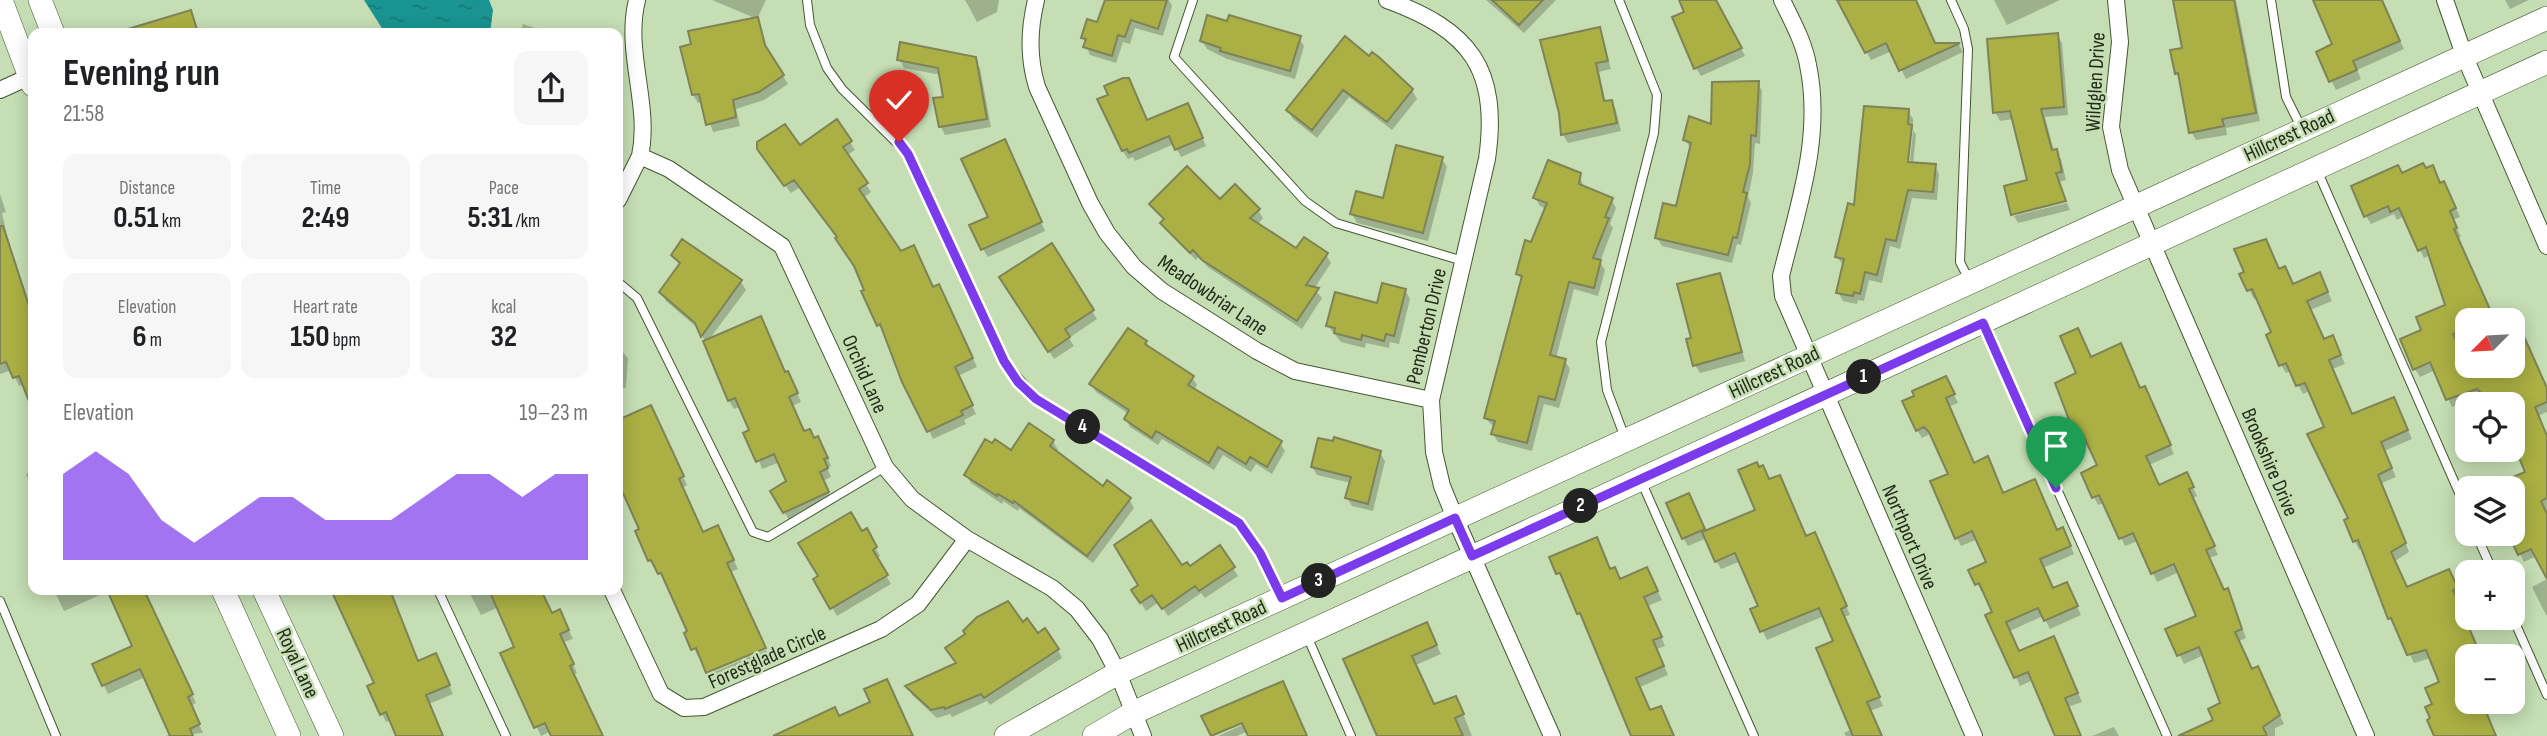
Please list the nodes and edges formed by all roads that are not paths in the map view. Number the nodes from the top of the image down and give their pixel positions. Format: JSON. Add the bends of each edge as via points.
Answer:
{"nodes":[{"id":1,"x":1,"y":0,"type":"edge"},
{"id":2,"x":40,"y":0,"type":"edge"},
{"id":3,"x":637,"y":0,"type":"edge"},
{"id":4,"x":807,"y":0,"type":"edge"},
{"id":5,"x":1036,"y":0,"type":"edge"},
{"id":6,"x":1193,"y":0,"type":"edge"},
{"id":7,"x":1387,"y":0,"type":"edge"},
{"id":8,"x":1619,"y":0,"type":"edge"},
{"id":9,"x":1782,"y":0,"type":"edge"},
{"id":10,"x":1951,"y":0,"type":"edge"},
{"id":11,"x":2116,"y":0,"type":"edge"},
{"id":12,"x":2271,"y":0,"type":"edge"},
{"id":13,"x":2445,"y":0,"type":"edge"},
{"id":14,"x":2547,"y":18,"type":"edge"},
{"id":15,"x":51,"y":28,"type":"edge"},
{"id":16,"x":2464,"y":55,"type":"junction"},
{"id":17,"x":2547,"y":62,"type":"edge"},
{"id":18,"x":28,"y":68,"type":"edge"},
{"id":19,"x":28,"y":80,"type":"edge"},
{"id":20,"x":0,"y":90,"type":"edge"},
{"id":21,"x":2481,"y":93,"type":"junction"},
{"id":22,"x":2302,"y":129,"type":"junction"},
{"id":23,"x":640,"y":156,"type":"junction"},
{"id":24,"x":2317,"y":170,"type":"junction"},
{"id":25,"x":623,"y":190,"type":"edge"},
{"id":26,"x":2135,"y":205,"type":"junction"},
{"id":27,"x":2154,"y":246,"type":"junction"},
{"id":28,"x":2547,"y":246,"type":"edge"},
{"id":29,"x":1463,"y":261,"type":"junction"},
{"id":30,"x":1970,"y":282,"type":"junction"},
{"id":31,"x":623,"y":286,"type":"edge"},
{"id":32,"x":1983,"y":323,"type":"junction"},
{"id":33,"x":1808,"y":356,"type":"junction"},
{"id":34,"x":1826,"y":395,"type":"junction"},
{"id":35,"x":1431,"y":400,"type":"junction"},
{"id":36,"x":1626,"y":439,"type":"junction"},
{"id":37,"x":885,"y":467,"type":"junction"},
{"id":38,"x":1641,"y":480,"type":"junction"},
{"id":39,"x":2455,"y":483,"type":"edge"},
{"id":40,"x":1455,"y":518,"type":"junction"},
{"id":41,"x":967,"y":539,"type":"junction"},
{"id":42,"x":1472,"y":556,"type":"junction"},
{"id":43,"x":225,"y":595,"type":"edge"},
{"id":44,"x":266,"y":595,"type":"edge"},
{"id":45,"x":441,"y":595,"type":"edge"},
{"id":46,"x":614,"y":595,"type":"edge"},
{"id":47,"x":1282,"y":598,"type":"junction"},
{"id":48,"x":0,"y":601,"type":"edge"},
{"id":49,"x":278,"y":619,"type":"junction"},
{"id":50,"x":2518,"y":630,"type":"edge"},
{"id":51,"x":1306,"y":632,"type":"junction"},
{"id":52,"x":243,"y":634,"type":"junction"},
{"id":53,"x":1118,"y":673,"type":"junction"},
{"id":54,"x":2547,"y":695,"type":"edge"},
{"id":55,"x":1133,"y":713,"type":"junction"},
{"id":56,"x":56,"y":736,"type":"edge"},
{"id":57,"x":289,"y":736,"type":"edge"},
{"id":58,"x":332,"y":736,"type":"edge"},
{"id":59,"x":506,"y":736,"type":"edge"},
{"id":60,"x":1006,"y":736,"type":"edge"},
{"id":61,"x":1094,"y":736,"type":"edge"},
{"id":62,"x":1143,"y":736,"type":"edge"},
{"id":63,"x":1351,"y":736,"type":"edge"},
{"id":64,"x":1552,"y":736,"type":"edge"},
{"id":65,"x":1754,"y":736,"type":"edge"},
{"id":66,"x":1973,"y":736,"type":"edge"},
{"id":67,"x":2167,"y":736,"type":"edge"},
{"id":68,"x":2366,"y":736,"type":"edge"}],
"edges":[{"from":1,"to":18,"type":"main road"},
{"from":2,"to":15,"type":"main road"},
{"from":3,"to":23,"type":"street","via":[[632,47],[644,124]]},
{"from":4,"to":47,"type":"lane","via":[[810,25],[827,68],[908,154],[1018,382],[1036,399],[1239,523]]},
{"from":5,"to":35,"type":"street","name":"Meadowbriar Lane","via":[[1029,45],[1031,68],[1090,203],[1134,267],[1203,319],[1295,371]]},
{"from":6,"to":29,"type":"lane","via":[[1174,57],[1305,201],[1336,223]]},
{"from":7,"to":29,"type":"street","name":"Pemberton Drive","via":[[1451,32],[1476,61],[1490,96],[1487,159]]},
{"from":8,"to":36,"type":"lane","via":[[1657,95],[1654,133],[1601,342],[1607,390]]},
{"from":9,"to":33,"type":"street","via":[[1808,65],[1814,115],[1814,140],[1782,276],[1783,296]]},
{"from":10,"to":30,"type":"lane","via":[[1968,48],[1960,262]]},
{"from":11,"to":26,"type":"street","name":"Wildglen Drive","via":[[2120,41],[2111,127],[2120,170]]},
{"from":12,"to":22,"type":"lane","via":[[2286,97]]},
{"from":13,"to":16,"type":"street"},
{"from":14,"to":16,"type":"main road","name":"Hillcrest Road"},
{"from":16,"to":21,"type":"street"},
{"from":16,"to":22,"type":"main road","name":"Hillcrest Road"},
{"from":17,"to":21,"type":"main road","name":"Hillcrest Road"},
{"from":19,"to":20,"type":"street"},
{"from":21,"to":24,"type":"main road","name":"Hillcrest Road"},
{"from":21,"to":28,"type":"street"},
{"from":22,"to":26,"type":"main road","name":"Hillcrest Road"},
{"from":23,"to":25,"type":"street"},
{"from":23,"to":37,"type":"street","name":"Orchid Lane","via":[[669,169],[782,246]]},
{"from":24,"to":27,"type":"main road","name":"Hillcrest Road"},
{"from":24,"to":39,"type":"lane"},
{"from":26,"to":27,"type":"street","name":"Brookshire Drive"},
{"from":26,"to":30,"type":"main road","name":"Hillcrest Road"},
{"from":27,"to":32,"type":"main road","name":"Hillcrest Road"},
{"from":27,"to":68,"type":"street","name":"Brookshire Drive"},
{"from":29,"to":35,"type":"street","name":"Pemberton Drive"},
{"from":30,"to":33,"type":"main road","name":"Hillcrest Road"},
{"from":31,"to":37,"type":"lane","via":[[638,298],[753,532],[768,537]]},
{"from":32,"to":34,"type":"main road","name":"Hillcrest Road"},
{"from":32,"to":67,"type":"lane"},
{"from":33,"to":34,"type":"street","name":"Northport Drive"},
{"from":33,"to":36,"type":"main road","name":"Hillcrest Road"},
{"from":34,"to":38,"type":"main road","name":"Hillcrest Road"},
{"from":34,"to":66,"type":"street","name":"Northport Drive"},
{"from":35,"to":40,"type":"street","name":"Pemberton Drive","via":[[1434,452]]},
{"from":36,"to":40,"type":"main road","name":"Hillcrest Road"},
{"from":37,"to":41,"type":"street","name":"Orchid Lane","via":[[912,499]]},
{"from":38,"to":42,"type":"main road","name":"Hillcrest Road"},
{"from":38,"to":65,"type":"lane"},
{"from":40,"to":42,"type":"street","name":"Pemberton Drive"},
{"from":40,"to":47,"type":"main road","name":"Hillcrest Road"},
{"from":41,"to":46,"type":"street","name":"Forestglade Circle","via":[[918,604],[881,629],[704,707],[684,708],[661,694]]},
{"from":41,"to":53,"type":"street","name":"Orchid Lane","via":[[1052,588],[1077,608]]},
{"from":42,"to":51,"type":"main road","name":"Hillcrest Road"},
{"from":42,"to":64,"type":"street","name":"Pemberton Drive"},
{"from":43,"to":52,"type":"main road","name":"Royal Lane"},
{"from":44,"to":49,"type":"main road","name":"Royal Lane"},
{"from":45,"to":59,"type":"lane"},
{"from":47,"to":53,"type":"main road","name":"Hillcrest Road"},
{"from":48,"to":56,"type":"lane"},
{"from":49,"to":52,"type":"main road"},
{"from":49,"to":58,"type":"main road","name":"Royal Lane"},
{"from":50,"to":54,"type":"lane"},
{"from":51,"to":55,"type":"main road","name":"Hillcrest Road"},
{"from":51,"to":63,"type":"lane"},
{"from":52,"to":57,"type":"main road","name":"Royal Lane"},
{"from":53,"to":55,"type":"street","name":"Orchid Lane"},
{"from":53,"to":60,"type":"main road","name":"Hillcrest Road"},
{"from":55,"to":61,"type":"main road","name":"Hillcrest Road"},
{"from":55,"to":62,"type":"street","name":"Orchid Lane"}]}
